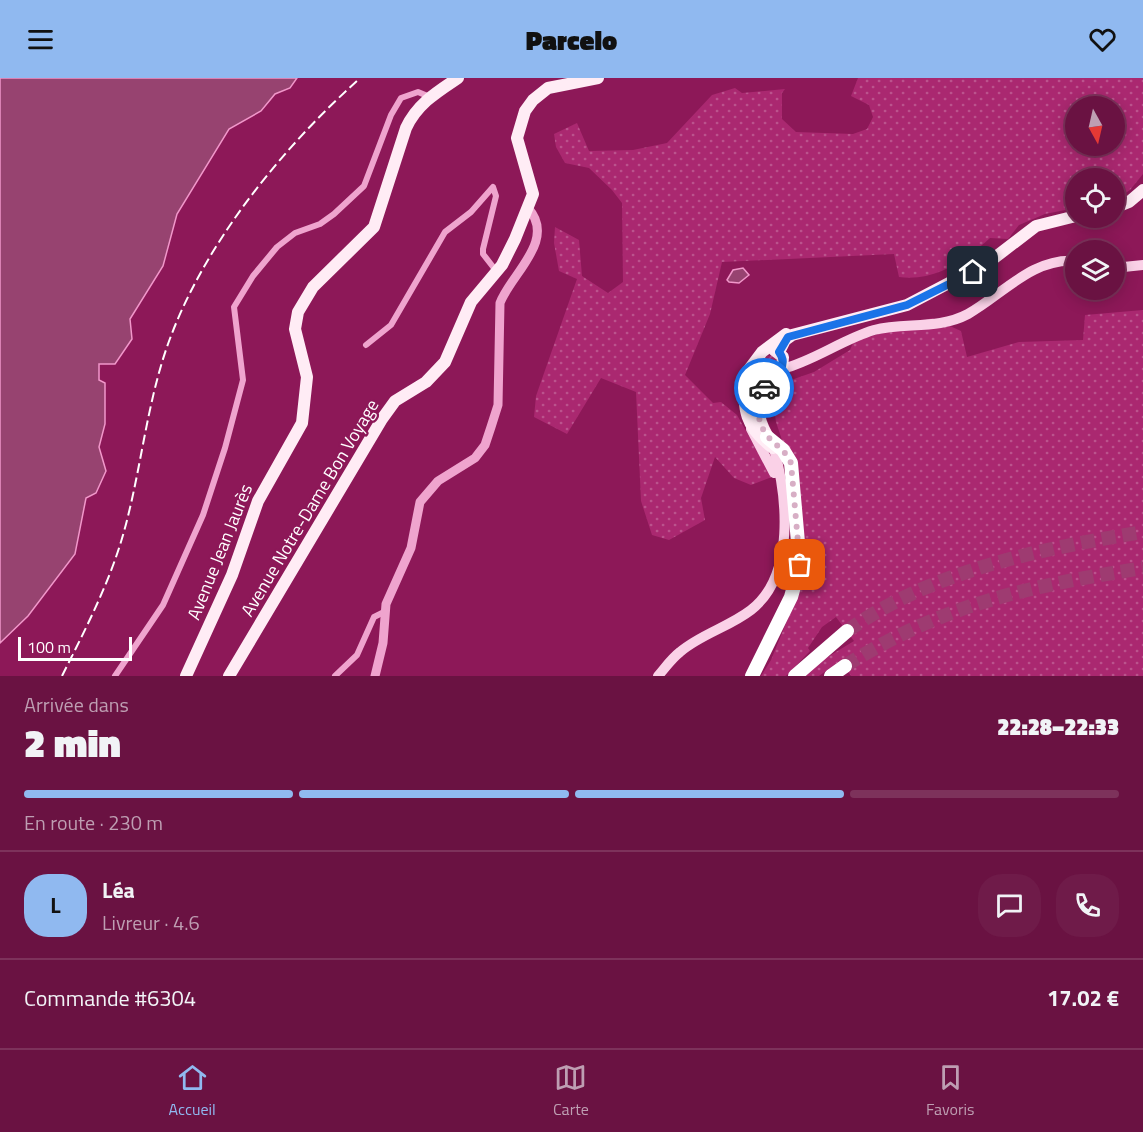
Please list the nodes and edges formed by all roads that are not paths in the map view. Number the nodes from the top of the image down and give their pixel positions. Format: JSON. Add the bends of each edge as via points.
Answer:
{"nodes":[{"id":1,"x":458,"y":78,"type":"edge"},
{"id":2,"x":597,"y":78,"type":"edge"},
{"id":3,"x":547,"y":83,"type":"edge"},
{"id":4,"x":430,"y":97,"type":"junction"},
{"id":5,"x":1143,"y":190,"type":"edge"},
{"id":6,"x":1125,"y":203,"type":"edge"},
{"id":7,"x":524,"y":212,"type":"junction"},
{"id":8,"x":1065,"y":219,"type":"edge"},
{"id":9,"x":1065,"y":260,"type":"edge"},
{"id":10,"x":1143,"y":265,"type":"edge"},
{"id":11,"x":1125,"y":267,"type":"edge"},
{"id":12,"x":497,"y":272,"type":"junction"},
{"id":13,"x":366,"y":345,"type":"dead end"},
{"id":14,"x":778,"y":357,"type":"junction"},
{"id":15,"x":745,"y":385,"type":"junction"},
{"id":16,"x":762,"y":389,"type":"junction"},
{"id":17,"x":751,"y":429,"type":"junction"},
{"id":18,"x":770,"y":443,"type":"junction"},
{"id":19,"x":781,"y":490,"type":"junction"},
{"id":20,"x":384,"y":612,"type":"junction"},
{"id":21,"x":847,"y":631,"type":"tunnel mouth"},
{"id":22,"x":845,"y":666,"type":"tunnel mouth"},
{"id":23,"x":115,"y":676,"type":"edge"},
{"id":24,"x":186,"y":676,"type":"edge"},
{"id":25,"x":229,"y":676,"type":"edge"},
{"id":26,"x":335,"y":676,"type":"edge"},
{"id":27,"x":375,"y":676,"type":"edge"},
{"id":28,"x":657,"y":676,"type":"edge"},
{"id":29,"x":752,"y":676,"type":"edge"},
{"id":30,"x":795,"y":676,"type":"edge"},
{"id":31,"x":831,"y":676,"type":"edge"}],
"edges":[{"from":1,"to":4,"type":"main road","name":"Avenue Jean Jaurès"},
{"from":2,"to":3,"type":"main road"},
{"from":3,"to":7,"type":"main road","name":"Avenue Notre-Dame Bon Voyage","via":[[520,123],[517,138],[530,181]]},
{"from":4,"to":23,"type":"street","via":[[418,92],[401,98],[364,186],[320,224],[295,233],[277,247],[234,307],[243,380],[234,417],[199,525],[163,605]]},
{"from":4,"to":24,"type":"main road","name":"Avenue Jean Jaurès","via":[[406,128],[374,227],[313,287],[298,312],[295,329],[307,377],[302,423],[258,501],[232,575]]},
{"from":5,"to":6,"type":"main road"},
{"from":7,"to":12,"type":"main road","name":"Avenue Notre-Dame Bon Voyage"},
{"from":7,"to":20,"type":"street","via":[[537,239],[533,252],[500,303],[498,405],[485,445],[466,466],[438,481],[420,502],[411,548]]},
{"from":8,"to":14,"type":"main road","via":[[1036,226],[990,262],[907,305],[786,333]]},
{"from":9,"to":14,"type":"main road","via":[[1040,266],[956,320],[877,330],[805,363]]},
{"from":10,"to":11,"type":"main road"},
{"from":12,"to":13,"type":"street","via":[[483,254],[496,196],[493,187],[471,212],[445,232],[391,325]]},
{"from":12,"to":25,"type":"main road","name":"Avenue Notre-Dame Bon Voyage","via":[[471,302],[439,370],[401,396],[382,419]]},
{"from":14,"to":15,"type":"main road","via":[[762,352],[746,370]]},
{"from":14,"to":16,"type":"main road"},
{"from":15,"to":16,"type":"main road","via":[[753,390]]},
{"from":15,"to":17,"type":"main road"},
{"from":16,"to":18,"type":"main road","via":[[758,410]]},
{"from":17,"to":18,"type":"main road"},
{"from":17,"to":19,"type":"main road"},
{"from":18,"to":19,"type":"main road"},
{"from":18,"to":29,"type":"highway","via":[[786,453],[792,474],[800,565],[791,597]]},
{"from":19,"to":28,"type":"main road","via":[[785,538],[767,593],[750,610],[680,651]]},
{"from":20,"to":26,"type":"street","via":[[374,617],[357,655]]},
{"from":20,"to":27,"type":"street","via":[[383,643]]},
{"from":21,"to":30,"type":"highway"},
{"from":22,"to":31,"type":"highway"}]}
